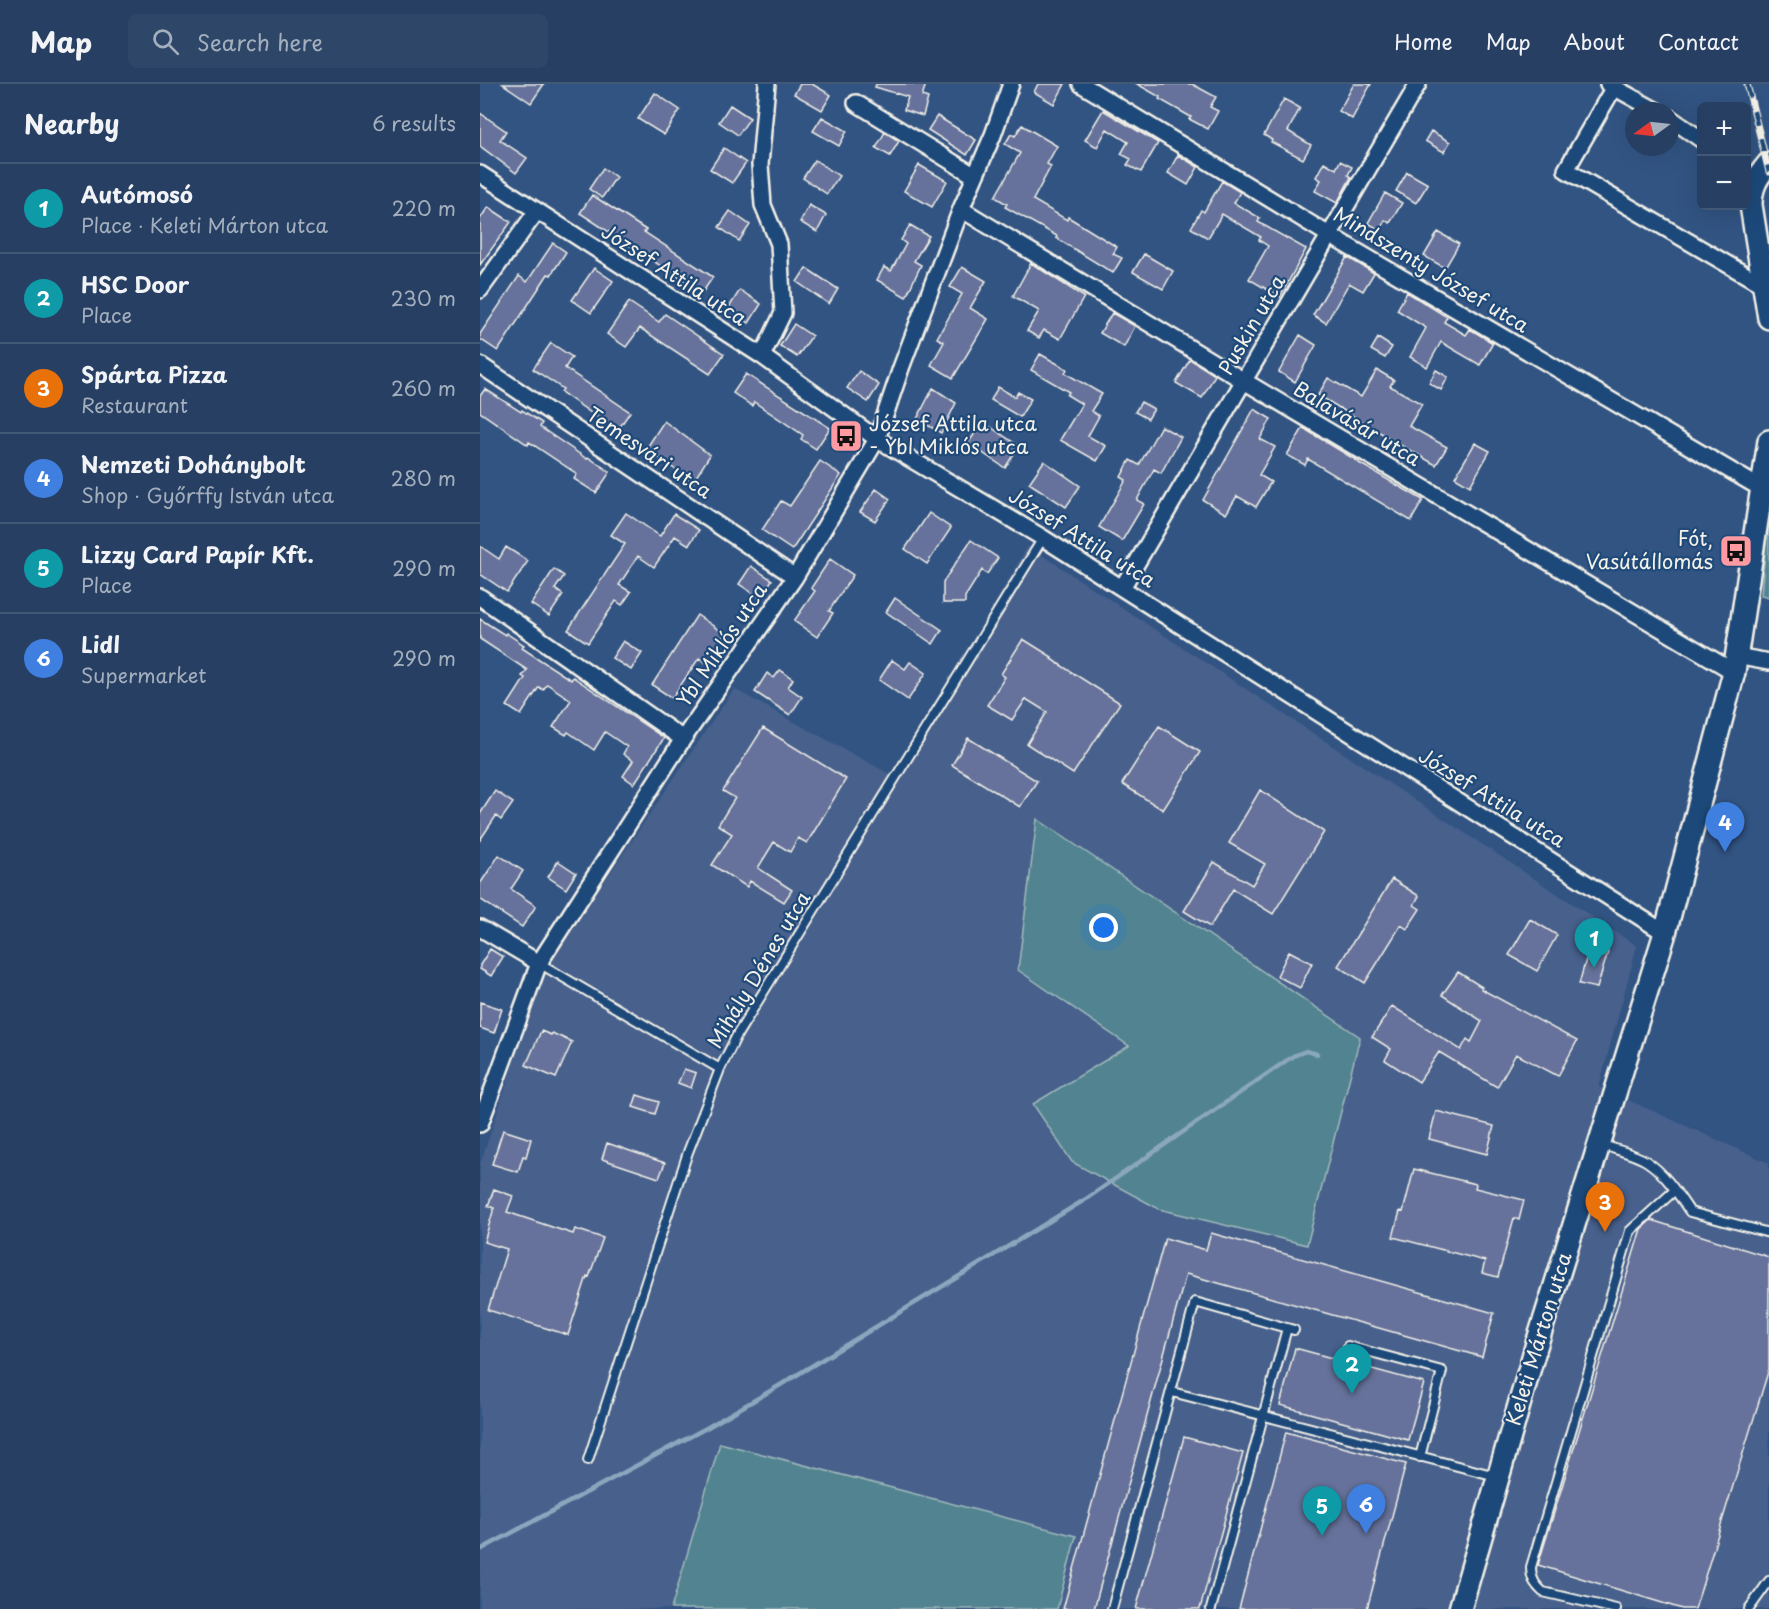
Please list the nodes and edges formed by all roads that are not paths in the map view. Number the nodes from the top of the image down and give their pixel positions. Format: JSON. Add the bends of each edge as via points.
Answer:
{"nodes":[{"id":1,"x":767,"y":84,"type":"edge"},
{"id":2,"x":1011,"y":84,"type":"edge"},
{"id":3,"x":1081,"y":84,"type":"edge"},
{"id":4,"x":1418,"y":84,"type":"edge"},
{"id":5,"x":1611,"y":86,"type":"edge"},
{"id":6,"x":1640,"y":102,"type":"edge"},
{"id":7,"x":856,"y":103,"type":"dead end"},
{"id":8,"x":1679,"y":123,"type":"edge"},
{"id":9,"x":1697,"y":137,"type":"edge"},
{"id":10,"x":1769,"y":163,"type":"edge"},
{"id":11,"x":480,"y":174,"type":"edge"},
{"id":12,"x":975,"y":176,"type":"junction"},
{"id":13,"x":1751,"y":178,"type":"edge"},
{"id":14,"x":1751,"y":184,"type":"edge"},
{"id":15,"x":1751,"y":205,"type":"edge"},
{"id":16,"x":1751,"y":205,"type":"edge"},
{"id":17,"x":961,"y":209,"type":"junction"},
{"id":18,"x":537,"y":211,"type":"junction"},
{"id":19,"x":1329,"y":234,"type":"junction"},
{"id":20,"x":1763,"y":285,"type":"junction"},
{"id":21,"x":480,"y":290,"type":"edge"},
{"id":22,"x":1769,"y":318,"type":"edge"},
{"id":23,"x":762,"y":356,"type":"junction"},
{"id":24,"x":480,"y":365,"type":"edge"},
{"id":25,"x":1244,"y":381,"type":"junction"},
{"id":26,"x":877,"y":439,"type":"junction"},
{"id":27,"x":1769,"y":441,"type":"edge"},
{"id":28,"x":1762,"y":489,"type":"junction"},
{"id":29,"x":1043,"y":538,"type":"junction"},
{"id":30,"x":795,"y":577,"type":"junction"},
{"id":31,"x":1122,"y":588,"type":"junction"},
{"id":32,"x":480,"y":597,"type":"edge"},
{"id":33,"x":1769,"y":662,"type":"edge"},
{"id":34,"x":1735,"y":664,"type":"junction"},
{"id":35,"x":683,"y":739,"type":"junction"},
{"id":36,"x":480,"y":928,"type":"edge"},
{"id":37,"x":1665,"y":933,"type":"junction"},
{"id":38,"x":539,"y":963,"type":"junction"},
{"id":39,"x":720,"y":1069,"type":"junction"},
{"id":40,"x":480,"y":1124,"type":"edge"},
{"id":41,"x":1600,"y":1144,"type":"junction"},
{"id":42,"x":1675,"y":1190,"type":"junction"},
{"id":43,"x":1769,"y":1233,"type":"edge"},
{"id":44,"x":1348,"y":1346,"type":"dead end"},
{"id":45,"x":1172,"y":1392,"type":"junction"},
{"id":46,"x":1263,"y":1416,"type":"junction"},
{"id":47,"x":1420,"y":1457,"type":"junction"},
{"id":48,"x":588,"y":1460,"type":"dead end"},
{"id":49,"x":1498,"y":1477,"type":"junction"},
{"id":50,"x":1769,"y":1581,"type":"edge"},
{"id":51,"x":1112,"y":1609,"type":"edge"},
{"id":52,"x":1211,"y":1609,"type":"edge"},
{"id":53,"x":1460,"y":1609,"type":"edge"},
{"id":54,"x":1616,"y":1609,"type":"edge"},
{"id":55,"x":1749,"y":1609,"type":"edge"}],
"edges":[{"from":1,"to":23,"type":"street","via":[[760,165],[763,205],[779,244],[783,313]]},
{"from":2,"to":12,"type":"street","name":"Ybl Miklós utca"},
{"from":3,"to":19,"type":"street","name":"Mindszenty József utca"},
{"from":4,"to":19,"type":"street","name":"Puskin utca"},
{"from":5,"to":6,"type":"street"},
{"from":5,"to":20,"type":"street","via":[[1566,170]]},
{"from":7,"to":12,"type":"street"},
{"from":8,"to":9,"type":"street"},
{"from":10,"to":13,"type":"main road"},
{"from":11,"to":18,"type":"street","name":"József Attila utca"},
{"from":12,"to":17,"type":"street","name":"Ybl Miklós utca"},
{"from":14,"to":16,"type":"main road"},
{"from":15,"to":20,"type":"main road"},
{"from":17,"to":25,"type":"street","name":"Balavásár utca"},
{"from":17,"to":26,"type":"street","name":"Ybl Miklós utca"},
{"from":18,"to":21,"type":"street"},
{"from":18,"to":23,"type":"street","name":"József Attila utca"},
{"from":19,"to":25,"type":"street","name":"Puskin utca"},
{"from":19,"to":28,"type":"street","name":"Mindszenty József utca"},
{"from":20,"to":22,"type":"main road"},
{"from":23,"to":26,"type":"street","name":"József Attila utca"},
{"from":24,"to":30,"type":"street","name":"Temesvári utca"},
{"from":25,"to":31,"type":"street","name":"Puskin utca"},
{"from":25,"to":34,"type":"street","name":"Balavásár utca"},
{"from":26,"to":29,"type":"street","name":"József Attila utca"},
{"from":26,"to":30,"type":"street","name":"Ybl Miklós utca"},
{"from":27,"to":28,"type":"main road","name":"Keleti Márton utca"},
{"from":28,"to":34,"type":"main road","name":"Keleti Márton utca"},
{"from":29,"to":31,"type":"street","name":"József Attila utca"},
{"from":29,"to":39,"type":"lane","name":"Mihály Dénes utca","via":[[743,1024]]},
{"from":30,"to":35,"type":"street","name":"Ybl Miklós utca"},
{"from":31,"to":37,"type":"street","name":"József Attila utca"},
{"from":32,"to":35,"type":"street"},
{"from":33,"to":34,"type":"street"},
{"from":34,"to":37,"type":"main road","name":"Keleti Márton utca"},
{"from":35,"to":38,"type":"street","name":"Ybl Miklós utca"},
{"from":36,"to":38,"type":"street"},
{"from":37,"to":41,"type":"main road","name":"Keleti Márton utca"},
{"from":38,"to":39,"type":"lane"},
{"from":38,"to":40,"type":"street","name":"Ybl Miklós utca"},
{"from":39,"to":48,"type":"lane","name":"Mihály Dénes utca","via":[[688,1152]]},
{"from":41,"to":42,"type":"lane","via":[[1646,1161]]},
{"from":41,"to":49,"type":"main road","name":"Keleti Márton utca"},
{"from":42,"to":43,"type":"lane","via":[[1690,1212]]},
{"from":42,"to":54,"type":"lane","via":[[1630,1231],[1531,1567],[1536,1586],[1543,1592]]},
{"from":44,"to":47,"type":"lane","via":[[1442,1371]]},
{"from":45,"to":46,"type":"lane"},
{"from":45,"to":46,"type":"lane","via":[[1196,1302],[1291,1329]]},
{"from":45,"to":51,"type":"lane"},
{"from":46,"to":47,"type":"lane"},
{"from":46,"to":52,"type":"lane"},
{"from":47,"to":49,"type":"lane"},
{"from":49,"to":53,"type":"main road","name":"Keleti Márton utca"},
{"from":50,"to":55,"type":"lane"}]}
